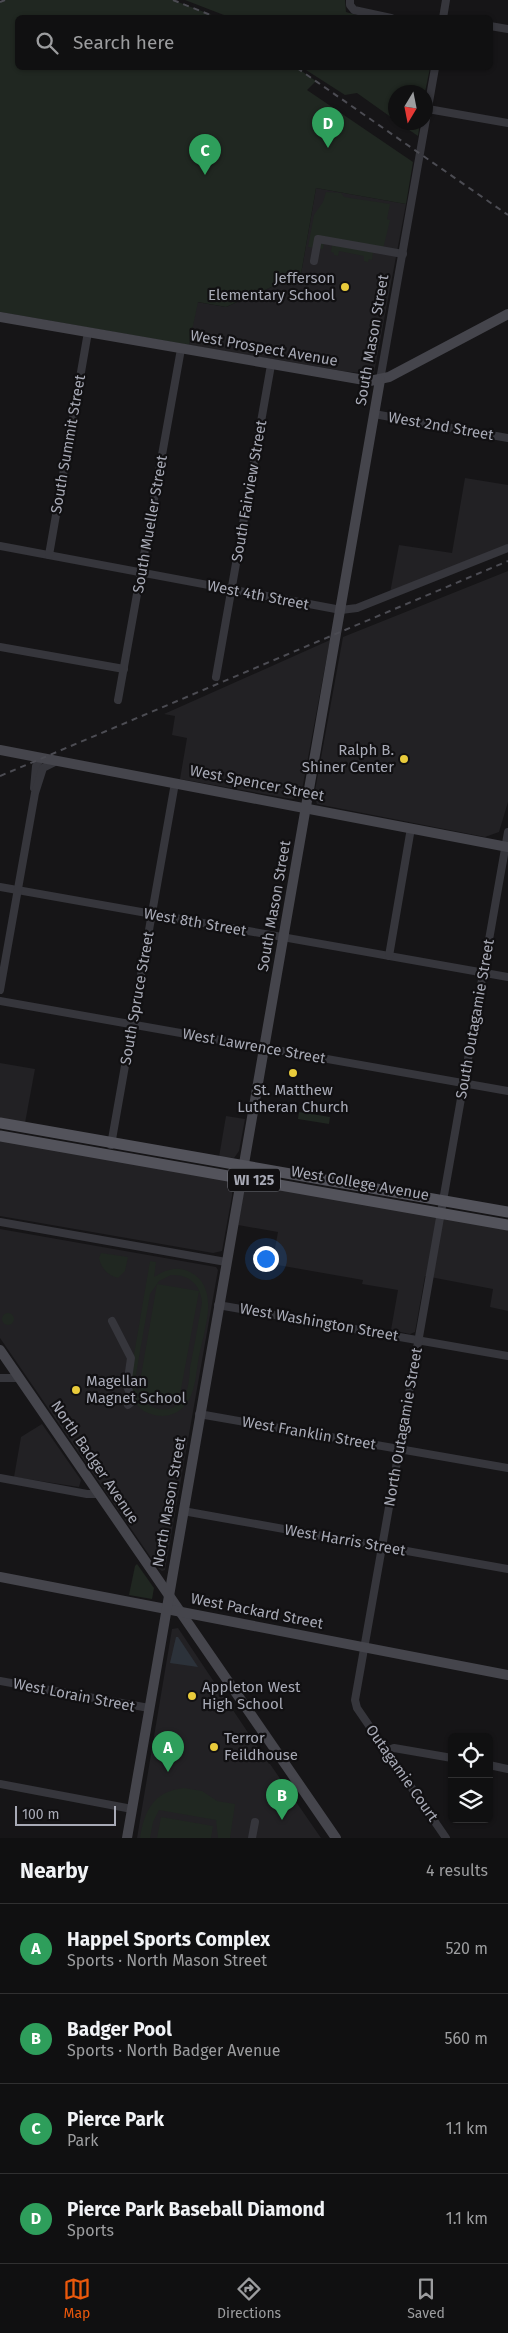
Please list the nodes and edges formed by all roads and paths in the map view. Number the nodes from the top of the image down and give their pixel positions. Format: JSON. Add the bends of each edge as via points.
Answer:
{"nodes":[{"id":1,"x":446,"y":0,"type":"edge"},
{"id":2,"x":350,"y":4,"type":"edge"},
{"id":3,"x":382,"y":15,"type":"edge"},
{"id":4,"x":443,"y":15,"type":"edge"},
{"id":5,"x":493,"y":26,"type":"edge"},
{"id":6,"x":508,"y":29,"type":"edge"},
{"id":7,"x":434,"y":70,"type":"edge"},
{"id":8,"x":432,"y":85,"type":"edge"},
{"id":9,"x":433,"y":110,"type":"edge"},
{"id":10,"x":508,"y":123,"type":"edge"},
{"id":11,"x":424,"y":130,"type":"edge"},
{"id":12,"x":402,"y":254,"type":"junction"},
{"id":13,"x":314,"y":261,"type":"dead end"},
{"id":14,"x":508,"y":314,"type":"edge"},
{"id":15,"x":0,"y":317,"type":"edge"},
{"id":16,"x":88,"y":332,"type":"junction"},
{"id":17,"x":181,"y":349,"type":"junction"},
{"id":18,"x":271,"y":365,"type":"junction"},
{"id":19,"x":380,"y":380,"type":"junction"},
{"id":20,"x":374,"y":414,"type":"junction"},
{"id":21,"x":508,"y":438,"type":"edge"},
{"id":22,"x":0,"y":546,"type":"edge"},
{"id":23,"x":508,"y":548,"type":"edge"},
{"id":24,"x":48,"y":555,"type":"junction"},
{"id":25,"x":141,"y":572,"type":"junction"},
{"id":26,"x":232,"y":590,"type":"junction"},
{"id":27,"x":340,"y":615,"type":"junction"},
{"id":28,"x":0,"y":647,"type":"edge"},
{"id":29,"x":124,"y":669,"type":"junction"},
{"id":30,"x":216,"y":677,"type":"dead end"},
{"id":31,"x":118,"y":700,"type":"dead end"},
{"id":32,"x":0,"y":750,"type":"edge"},
{"id":33,"x":41,"y":758,"type":"junction"},
{"id":34,"x":57,"y":761,"type":"junction"},
{"id":35,"x":175,"y":783,"type":"junction"},
{"id":36,"x":35,"y":793,"type":"junction"},
{"id":37,"x":306,"y":808,"type":"junction"},
{"id":38,"x":412,"y":828,"type":"junction"},
{"id":39,"x":508,"y":832,"type":"edge"},
{"id":40,"x":507,"y":846,"type":"edge"},
{"id":41,"x":0,"y":887,"type":"edge"},
{"id":42,"x":18,"y":890,"type":"junction"},
{"id":43,"x":152,"y":914,"type":"junction"},
{"id":44,"x":284,"y":937,"type":"junction"},
{"id":45,"x":389,"y":956,"type":"junction"},
{"id":46,"x":483,"y":973,"type":"junction"},
{"id":47,"x":508,"y":977,"type":"edge"},
{"id":48,"x":0,"y":990,"type":"edge"},
{"id":49,"x":0,"y":1001,"type":"edge"},
{"id":50,"x":131,"y":1024,"type":"junction"},
{"id":51,"x":264,"y":1048,"type":"junction"},
{"id":52,"x":464,"y":1083,"type":"junction"},
{"id":53,"x":508,"y":1091,"type":"edge"},
{"id":54,"x":0,"y":1123,"type":"edge"},
{"id":55,"x":0,"y":1136,"type":"edge"},
{"id":56,"x":112,"y":1142,"type":"junction"},
{"id":57,"x":109,"y":1155,"type":"junction"},
{"id":58,"x":242,"y":1171,"type":"junction"},
{"id":59,"x":443,"y":1206,"type":"junction"},
{"id":60,"x":508,"y":1212,"type":"edge"},
{"id":61,"x":0,"y":1222,"type":"edge"},
{"id":62,"x":508,"y":1225,"type":"edge"},
{"id":63,"x":226,"y":1262,"type":"junction"},
{"id":64,"x":218,"y":1305,"type":"junction"},
{"id":65,"x":112,"y":1321,"type":"dead end"},
{"id":66,"x":418,"y":1340,"type":"junction"},
{"id":67,"x":0,"y":1350,"type":"edge"},
{"id":68,"x":508,"y":1356,"type":"edge"},
{"id":69,"x":0,"y":1378,"type":"edge"},
{"id":70,"x":19,"y":1378,"type":"junction"},
{"id":71,"x":128,"y":1405,"type":"dead end"},
{"id":72,"x":199,"y":1414,"type":"junction"},
{"id":73,"x":399,"y":1449,"type":"junction"},
{"id":74,"x":508,"y":1468,"type":"edge"},
{"id":75,"x":0,"y":1478,"type":"edge"},
{"id":76,"x":98,"y":1494,"type":"junction"},
{"id":77,"x":183,"y":1511,"type":"junction"},
{"id":78,"x":382,"y":1547,"type":"junction"},
{"id":79,"x":508,"y":1569,"type":"edge"},
{"id":80,"x":0,"y":1577,"type":"edge"},
{"id":81,"x":168,"y":1597,"type":"junction"},
{"id":82,"x":166,"y":1608,"type":"junction"},
{"id":83,"x":179,"y":1612,"type":"junction"},
{"id":84,"x":364,"y":1647,"type":"junction"},
{"id":85,"x":508,"y":1675,"type":"edge"},
{"id":86,"x":0,"y":1681,"type":"edge"},
{"id":87,"x":149,"y":1708,"type":"junction"},
{"id":88,"x":357,"y":1708,"type":"joint"},
{"id":89,"x":387,"y":1751,"type":"junction"},
{"id":90,"x":448,"y":1757,"type":"edge"},
{"id":91,"x":493,"y":1766,"type":"edge"},
{"id":92,"x":508,"y":1769,"type":"edge"},
{"id":93,"x":0,"y":1784,"type":"edge"},
{"id":94,"x":132,"y":1809,"type":"junction"},
{"id":95,"x":255,"y":1822,"type":"dead end"},
{"id":96,"x":127,"y":1838,"type":"edge"},
{"id":97,"x":252,"y":1838,"type":"edge"},
{"id":98,"x":336,"y":1838,"type":"edge"},
{"id":99,"x":446,"y":1838,"type":"edge"}],
"edges":[{"from":1,"to":4,"type":"street"},
{"from":2,"to":3,"type":"street"},
{"from":5,"to":6,"type":"street"},
{"from":7,"to":8,"type":"street","name":"South Mason Street"},
{"from":9,"to":10,"type":"street"},
{"from":11,"to":12,"type":"street","name":"South Mason Street"},
{"from":12,"to":13,"type":"street","via":[[318,239]]},
{"from":12,"to":19,"type":"street","name":"South Mason Street"},
{"from":14,"to":19,"type":"main road","name":"West Prospect Avenue"},
{"from":15,"to":16,"type":"main road","name":"West Prospect Avenue"},
{"from":16,"to":17,"type":"main road","name":"West Prospect Avenue"},
{"from":16,"to":24,"type":"street","name":"South Summit Street"},
{"from":17,"to":18,"type":"main road","name":"West Prospect Avenue"},
{"from":17,"to":25,"type":"street","name":"South Mueller Street"},
{"from":18,"to":19,"type":"main road","name":"West Prospect Avenue","via":[[365,381]]},
{"from":18,"to":26,"type":"street","name":"South Fairview Street"},
{"from":19,"to":20,"type":"main road","name":"South Mason Street"},
{"from":20,"to":21,"type":"street","name":"West 2nd Street"},
{"from":20,"to":27,"type":"main road","name":"South Mason Street"},
{"from":22,"to":24,"type":"street","name":"West 4th Street"},
{"from":23,"to":27,"type":"street","name":"West 4th Street"},
{"from":24,"to":25,"type":"street","name":"West 4th Street"},
{"from":25,"to":26,"type":"street","name":"West 4th Street"},
{"from":25,"to":29,"type":"street","name":"South Mueller Street"},
{"from":26,"to":27,"type":"street","name":"West 4th Street"},
{"from":26,"to":30,"type":"street","name":"South Fairview Street"},
{"from":27,"to":37,"type":"main road","name":"South Mason Street","via":[[342,625],[339,642],[335,646]]},
{"from":28,"to":29,"type":"street"},
{"from":29,"to":31,"type":"street","name":"South Mueller Street"},
{"from":32,"to":33,"type":"main road","name":"West Spencer Street"},
{"from":33,"to":34,"type":"main road","name":"West Spencer Street"},
{"from":33,"to":36,"type":"street","via":[[33,786]]},
{"from":34,"to":35,"type":"main road","name":"West Spencer Street"},
{"from":34,"to":36,"type":"street","via":[[43,768]]},
{"from":35,"to":37,"type":"main road","name":"West Spencer Street"},
{"from":35,"to":43,"type":"street","name":"South Spruce Street"},
{"from":36,"to":42,"type":"street"},
{"from":37,"to":38,"type":"main road","name":"West Spencer Street"},
{"from":37,"to":44,"type":"main road","name":"South Mason Street"},
{"from":38,"to":40,"type":"main road","name":"West Spencer Street"},
{"from":38,"to":45,"type":"street"},
{"from":39,"to":40,"type":"street","name":"South Outagamie Street"},
{"from":40,"to":46,"type":"street","name":"South Outagamie Street"},
{"from":41,"to":42,"type":"street","name":"West 8th Street"},
{"from":42,"to":43,"type":"street","name":"West 8th Street"},
{"from":42,"to":48,"type":"street"},
{"from":43,"to":44,"type":"street","name":"West 8th Street"},
{"from":43,"to":50,"type":"street","name":"South Spruce Street"},
{"from":44,"to":45,"type":"street","name":"West 8th Street"},
{"from":44,"to":51,"type":"main road","name":"South Mason Street"},
{"from":45,"to":46,"type":"street","name":"West 8th Street"},
{"from":46,"to":47,"type":"street","name":"West 8th Street"},
{"from":46,"to":52,"type":"street","name":"South Outagamie Street"},
{"from":49,"to":50,"type":"street","name":"West Lawrence Street"},
{"from":50,"to":51,"type":"street","name":"West Lawrence Street"},
{"from":50,"to":56,"type":"street","name":"South Spruce Street"},
{"from":51,"to":52,"type":"street","name":"West Lawrence Street"},
{"from":51,"to":58,"type":"main road","name":"South Mason Street"},
{"from":52,"to":53,"type":"street","name":"West Lawrence Street"},
{"from":52,"to":59,"type":"street","name":"South Outagamie Street"},
{"from":54,"to":56,"type":"main road","name":"West College Avenue","number":"WI 125"},
{"from":55,"to":57,"type":"main road","name":"West College Avenue","number":"WI 125"},
{"from":56,"to":57,"type":"street","name":"South Spruce Street"},
{"from":56,"to":58,"type":"main road","name":"West College Avenue","number":"WI 125"},
{"from":57,"to":58,"type":"main road","name":"West College Avenue","number":"WI 125"},
{"from":58,"to":59,"type":"main road","name":"West College Avenue","number":"WI 125"},
{"from":58,"to":63,"type":"main road","name":"North Mason Street"},
{"from":59,"to":60,"type":"main road","name":"West College Avenue","number":"WI 125"},
{"from":59,"to":62,"type":"main road","name":"West College Avenue","number":"WI 125"},
{"from":59,"to":66,"type":"street","name":"North Outagamie Street"},
{"from":61,"to":63,"type":"street"},
{"from":63,"to":64,"type":"main road","name":"North Mason Street"},
{"from":64,"to":66,"type":"street","name":"West Washington Street"},
{"from":64,"to":72,"type":"main road","name":"North Mason Street"},
{"from":65,"to":71,"type":"street","via":[[131,1358],[127,1386],[133,1401]]},
{"from":66,"to":68,"type":"street","name":"West Washington Street"},
{"from":66,"to":73,"type":"street","name":"North Outagamie Street"},
{"from":67,"to":70,"type":"main road","name":"North Badger Avenue"},
{"from":69,"to":70,"type":"street"},
{"from":70,"to":76,"type":"main road","name":"North Badger Avenue"},
{"from":72,"to":73,"type":"street","name":"West Franklin Street"},
{"from":72,"to":77,"type":"main road","name":"North Mason Street"},
{"from":73,"to":74,"type":"street","name":"West Franklin Street"},
{"from":73,"to":78,"type":"street","name":"North Outagamie Street"},
{"from":75,"to":76,"type":"street"},
{"from":76,"to":81,"type":"main road","name":"North Badger Avenue"},
{"from":77,"to":78,"type":"street","name":"West Harris Street"},
{"from":77,"to":81,"type":"main road","name":"North Mason Street"},
{"from":78,"to":79,"type":"street","name":"West Harris Street"},
{"from":78,"to":84,"type":"street","name":"North Outagamie Street"},
{"from":80,"to":82,"type":"main road","name":"West Packard Street"},
{"from":81,"to":82,"type":"main road","name":"North Mason Street"},
{"from":81,"to":83,"type":"main road","name":"North Badger Avenue"},
{"from":82,"to":83,"type":"main road","name":"West Packard Street"},
{"from":82,"to":87,"type":"main road","name":"North Mason Street"},
{"from":83,"to":84,"type":"main road","name":"West Packard Street"},
{"from":83,"to":98,"type":"main road","name":"North Badger Avenue"},
{"from":84,"to":85,"type":"main road","name":"West Packard Street"},
{"from":84,"to":88,"type":"street","name":"North Outagamie Street","via":[[354,1700]]},
{"from":86,"to":87,"type":"street","name":"West Lorain Street"},
{"from":87,"to":94,"type":"main road","name":"North Mason Street"},
{"from":88,"to":89,"type":"street","name":"Outagamie Court"},
{"from":89,"to":90,"type":"street","via":[[394,1748]]},
{"from":89,"to":99,"type":"street","name":"Outagamie Court"},
{"from":91,"to":92,"type":"street"},
{"from":93,"to":94,"type":"street"},
{"from":94,"to":96,"type":"main road","name":"North Mason Street"},
{"from":95,"to":97,"type":"street"}]}
